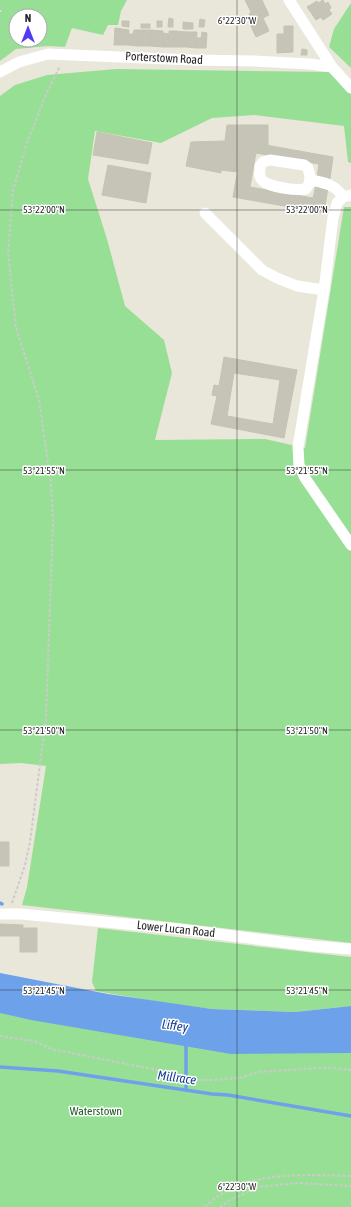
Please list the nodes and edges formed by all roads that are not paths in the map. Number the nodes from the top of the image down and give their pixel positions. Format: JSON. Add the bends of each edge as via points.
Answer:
{"nodes":[{"id":1,"x":289,"y":0,"type":"edge"},
{"id":2,"x":332,"y":67,"type":"junction"},
{"id":3,"x":0,"y":72,"type":"edge"},
{"id":4,"x":351,"y":88,"type":"edge"},
{"id":5,"x":310,"y":180,"type":"dead end"},
{"id":6,"x":347,"y":196,"type":"edge"},
{"id":7,"x":204,"y":213,"type":"dead end"},
{"id":8,"x":324,"y":290,"type":"junction"},
{"id":9,"x":351,"y":545,"type":"edge"},
{"id":10,"x":5,"y":914,"type":"edge"},
{"id":11,"x":351,"y":949,"type":"edge"}],
"edges":[{"from":1,"to":2,"type":"street"},
{"from":2,"to":3,"type":"street","name":"Porterstown Road","via":[[296,63],[48,54],[19,62]]},
{"from":2,"to":4,"type":"street"},
{"from":5,"to":6,"type":"street","via":[[326,183]]},
{"from":6,"to":8,"type":"street","via":[[337,202],[333,218]]},
{"from":7,"to":8,"type":"street","via":[[262,270],[297,286]]},
{"from":8,"to":9,"type":"street","via":[[300,431],[298,457],[305,478]]},
{"from":10,"to":11,"type":"street","name":"Lower Lucan Road","via":[[172,928]]}]}
